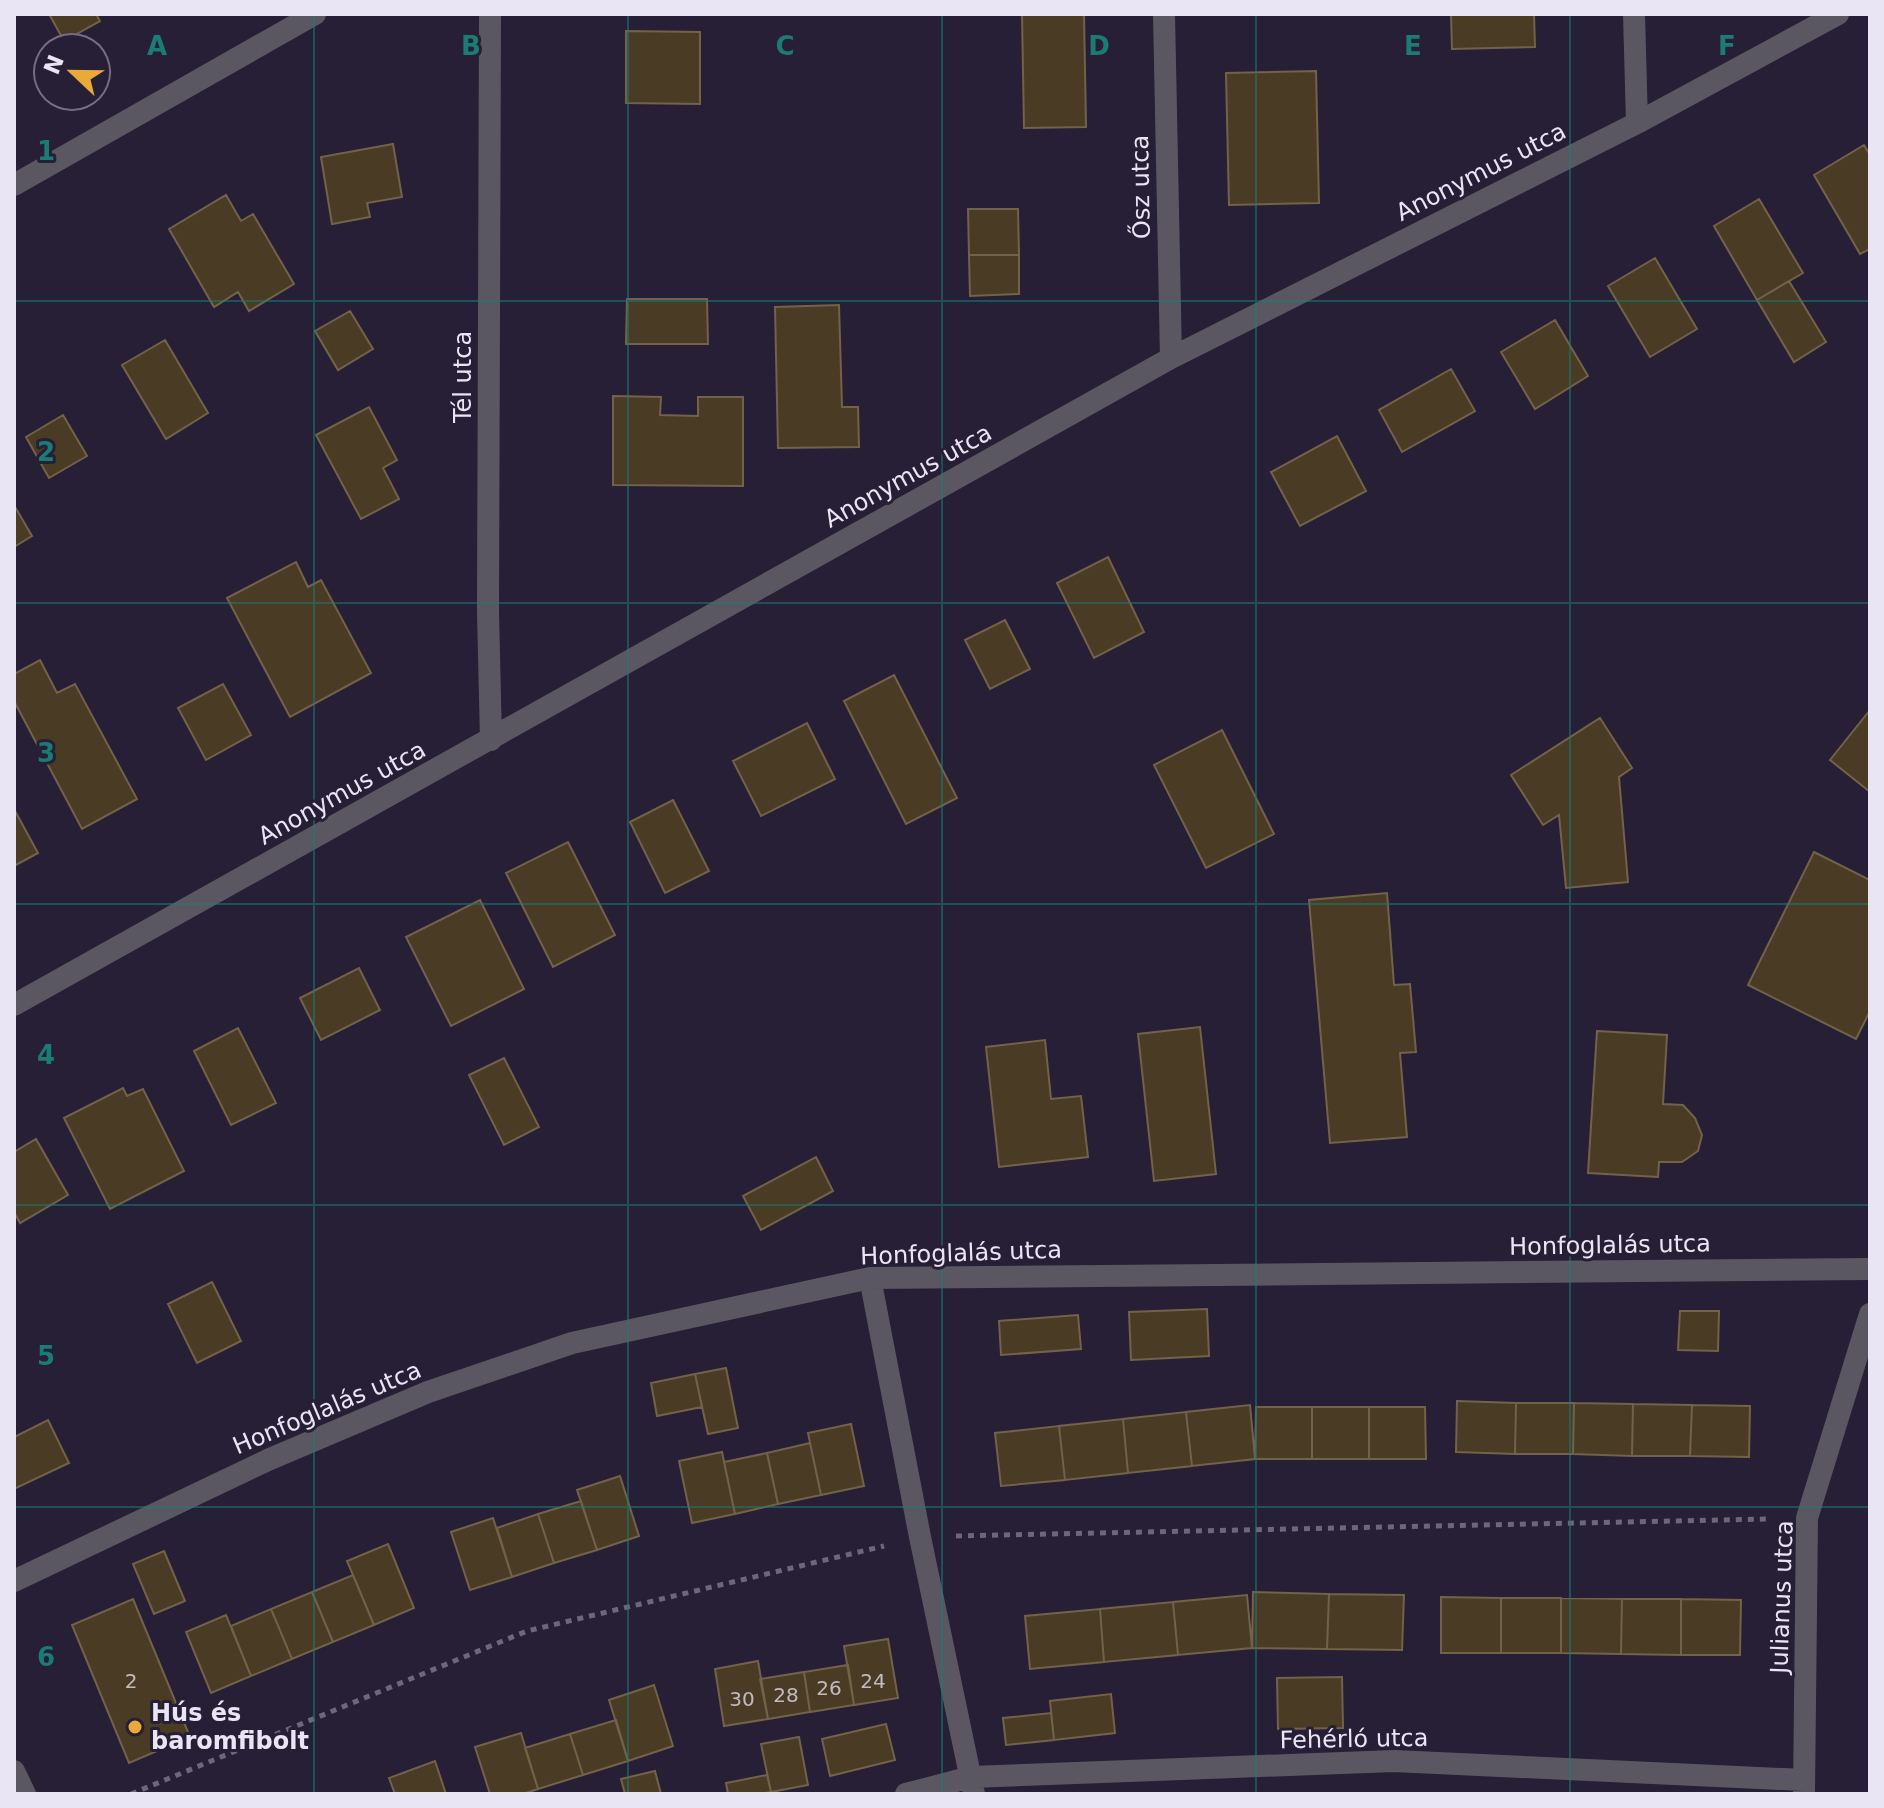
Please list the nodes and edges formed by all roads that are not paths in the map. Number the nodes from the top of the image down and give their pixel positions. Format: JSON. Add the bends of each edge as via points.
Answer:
{"nodes":[{"id":1,"x":315,"y":14,"type":"edge"},
{"id":2,"x":490,"y":14,"type":"edge"},
{"id":3,"x":1164,"y":14,"type":"edge"},
{"id":4,"x":1634,"y":14,"type":"edge"},
{"id":5,"x":1838,"y":14,"type":"edge"},
{"id":6,"x":1637,"y":123,"type":"junction"},
{"id":7,"x":14,"y":185,"type":"edge"},
{"id":8,"x":1171,"y":358,"type":"junction"},
{"id":9,"x":491,"y":740,"type":"junction"},
{"id":10,"x":14,"y":1005,"type":"edge"},
{"id":11,"x":1870,"y":1269,"type":"edge"},
{"id":12,"x":870,"y":1278,"type":"junction"},
{"id":13,"x":1870,"y":1314,"type":"edge"},
{"id":14,"x":14,"y":1581,"type":"edge"},
{"id":15,"x":14,"y":1771,"type":"edge"},
{"id":16,"x":972,"y":1785,"type":"edge"},
{"id":17,"x":1804,"y":1787,"type":"edge"},
{"id":18,"x":25,"y":1794,"type":"edge"},
{"id":19,"x":906,"y":1794,"type":"edge"}],
"edges":[{"from":1,"to":7,"type":"street"},
{"from":2,"to":9,"type":"street","name":"Tél utca"},
{"from":3,"to":8,"type":"street","name":"Ősz utca"},
{"from":4,"to":6,"type":"street"},
{"from":5,"to":6,"type":"street","name":"Anonymus utca"},
{"from":6,"to":8,"type":"street","name":"Anonymus utca"},
{"from":8,"to":9,"type":"street","name":"Anonymus utca"},
{"from":9,"to":10,"type":"street","name":"Anonymus utca"},
{"from":11,"to":12,"type":"street","name":"Honfoglalás utca"},
{"from":12,"to":14,"type":"street","name":"Honfoglalás utca","via":[[572,1343],[428,1392],[270,1459]]},
{"from":12,"to":16,"type":"street"},
{"from":13,"to":17,"type":"street","name":"Julianus utca","via":[[1807,1518]]},
{"from":15,"to":18,"type":"street"},
{"from":16,"to":17,"type":"street","name":"Fehérló utca","via":[[1394,1761]]},
{"from":16,"to":19,"type":"street","name":"Fehérló utca"}]}
